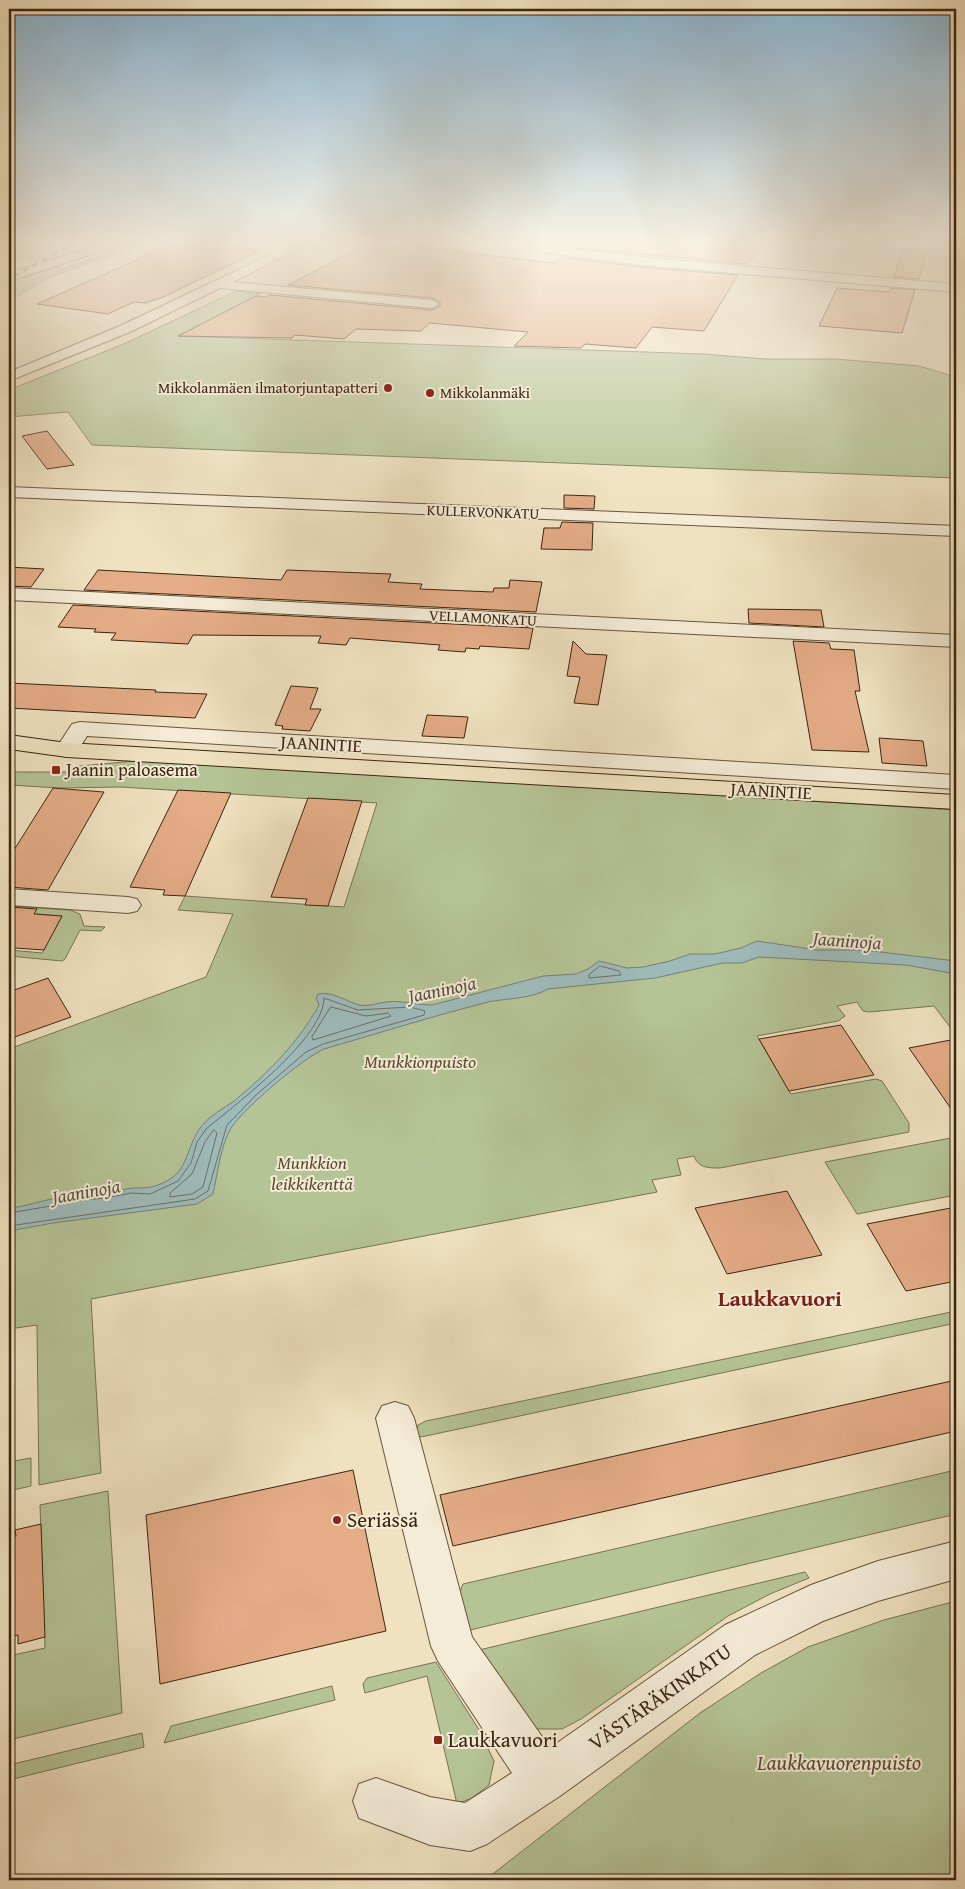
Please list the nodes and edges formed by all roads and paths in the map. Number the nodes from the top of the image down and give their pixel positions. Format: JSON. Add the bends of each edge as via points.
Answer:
{"nodes":[{"id":1,"x":125,"y":328,"type":"edge"},
{"id":2,"x":9,"y":377,"type":"edge"},
{"id":3,"x":9,"y":492,"type":"edge"},
{"id":4,"x":956,"y":531,"type":"edge"},
{"id":5,"x":9,"y":594,"type":"edge"},
{"id":6,"x":956,"y":641,"type":"edge"},
{"id":7,"x":9,"y":742,"type":"edge"},
{"id":8,"x":67,"y":750,"type":"junction"},
{"id":9,"x":9,"y":755,"type":"edge"},
{"id":10,"x":585,"y":770,"type":"junction"},
{"id":11,"x":956,"y":782,"type":"edge"},
{"id":12,"x":956,"y":802,"type":"edge"},
{"id":13,"x":9,"y":897,"type":"edge"},
{"id":14,"x":128,"y":905,"type":"dead end"},
{"id":15,"x":395,"y":1418,"type":"dead end"},
{"id":16,"x":956,"y":1560,"type":"edge"},
{"id":17,"x":544,"y":1780,"type":"junction"},
{"id":18,"x":376,"y":1801,"type":"dead end"}],
"edges":[{"from":1,"to":2,"type":"street"},
{"from":3,"to":4,"type":"street","name":"KULLERVONKATU"},
{"from":5,"to":6,"type":"street","name":"VELLAMONKATU"},
{"from":7,"to":8,"type":"main road","name":"JAANINTIE"},
{"from":8,"to":9,"type":"main road","name":"JAANINTIE"},
{"from":8,"to":10,"type":"main road","name":"JAANINTIE"},
{"from":10,"to":11,"type":"street","name":"JAANINTIE"},
{"from":10,"to":12,"type":"main road","name":"JAANINTIE"},
{"from":13,"to":14,"type":"street"},
{"from":15,"to":17,"type":"street","via":[[453,1646]]},
{"from":16,"to":17,"type":"street","name":"VÄSTÄRÄKINKATU","via":[[878,1581],[811,1605],[740,1640]]},
{"from":17,"to":18,"type":"street","name":"VÄSTÄRÄKINKATU","via":[[470,1827],[430,1822]]}]}
